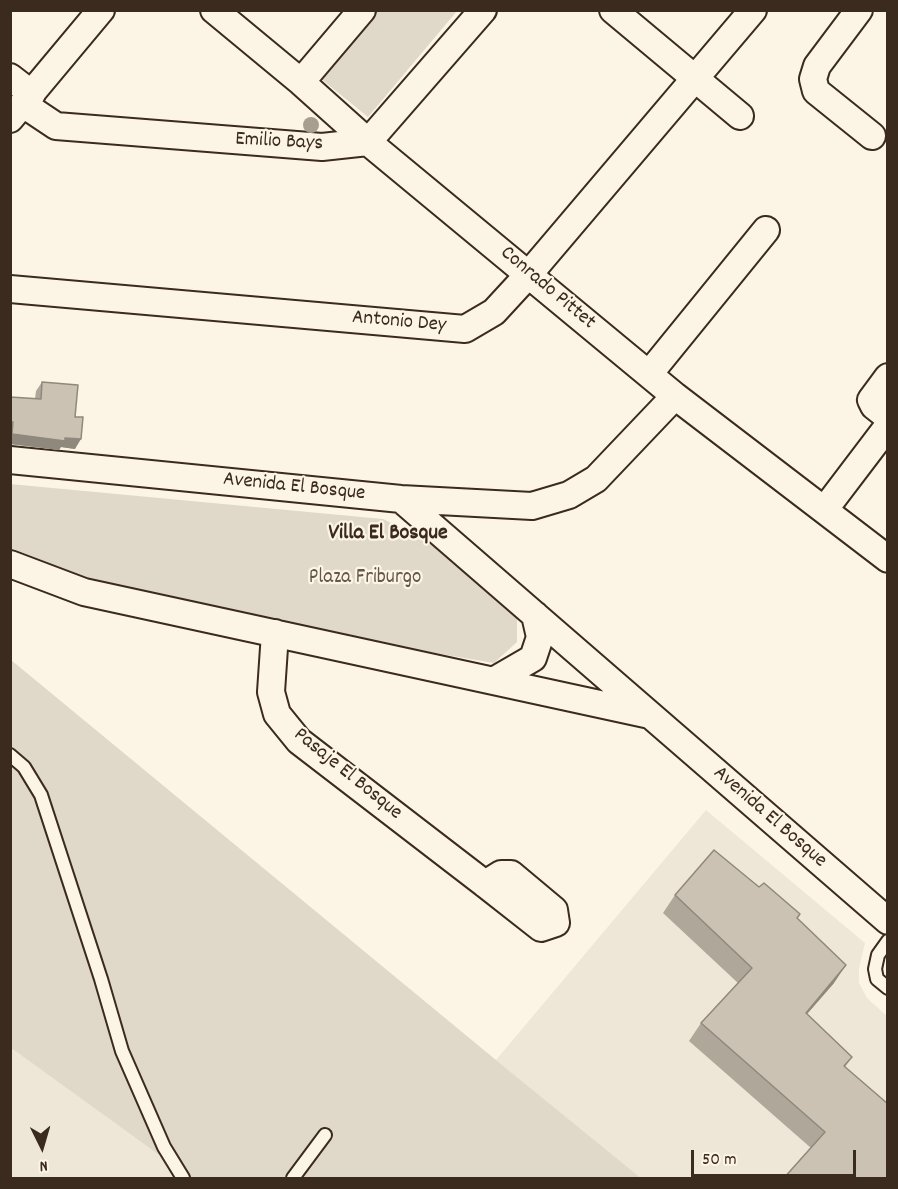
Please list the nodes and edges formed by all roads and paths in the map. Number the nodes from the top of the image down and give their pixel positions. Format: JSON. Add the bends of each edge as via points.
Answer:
{"nodes":[{"id":1,"x":101,"y":10,"type":"edge"},
{"id":2,"x":214,"y":10,"type":"edge"},
{"id":3,"x":362,"y":10,"type":"edge"},
{"id":4,"x":483,"y":10,"type":"edge"},
{"id":5,"x":613,"y":10,"type":"edge"},
{"id":6,"x":753,"y":10,"type":"edge"},
{"id":7,"x":858,"y":10,"type":"edge"},
{"id":8,"x":10,"y":77,"type":"edge"},
{"id":9,"x":694,"y":79,"type":"junction"},
{"id":10,"x":301,"y":82,"type":"junction"},
{"id":11,"x":22,"y":106,"type":"edge"},
{"id":12,"x":740,"y":116,"type":"dead end"},
{"id":13,"x":872,"y":136,"type":"dead end"},
{"id":14,"x":368,"y":141,"type":"junction"},
{"id":15,"x":766,"y":230,"type":"dead end"},
{"id":16,"x":529,"y":274,"type":"junction"},
{"id":17,"x":10,"y":289,"type":"edge"},
{"id":18,"x":649,"y":374,"type":"junction"},
{"id":19,"x":888,"y":377,"type":"edge"},
{"id":20,"x":675,"y":396,"type":"junction"},
{"id":21,"x":888,"y":417,"type":"edge"},
{"id":22,"x":888,"y":426,"type":"edge"},
{"id":23,"x":10,"y":460,"type":"edge"},
{"id":24,"x":401,"y":499,"type":"junction"},
{"id":25,"x":825,"y":509,"type":"junction"},
{"id":26,"x":888,"y":559,"type":"edge"},
{"id":27,"x":10,"y":564,"type":"edge"},
{"id":28,"x":535,"y":615,"type":"junction"},
{"id":29,"x":275,"y":633,"type":"junction"},
{"id":30,"x":495,"y":680,"type":"junction"},
{"id":31,"x":650,"y":715,"type":"junction"},
{"id":32,"x":10,"y":755,"type":"edge"},
{"id":33,"x":485,"y":884,"type":"dead end"},
{"id":34,"x":888,"y":921,"type":"edge"},
{"id":35,"x":888,"y":941,"type":"edge"},
{"id":36,"x":888,"y":988,"type":"edge"},
{"id":37,"x":325,"y":1135,"type":"dead end"},
{"id":38,"x":183,"y":1179,"type":"edge"},
{"id":39,"x":293,"y":1179,"type":"edge"}],
"edges":[{"from":1,"to":11,"type":"street"},
{"from":2,"to":10,"type":"street","name":"Conrado Pittet"},
{"from":3,"to":10,"type":"street"},
{"from":4,"to":14,"type":"street"},
{"from":5,"to":9,"type":"street"},
{"from":6,"to":9,"type":"street","name":"Antonio Dey"},
{"from":7,"to":13,"type":"street","via":[[816,66],[813,79],[816,91]]},
{"from":8,"to":11,"type":"street","name":"Emilio Bays"},
{"from":9,"to":12,"type":"street"},
{"from":9,"to":16,"type":"street","name":"Antonio Dey"},
{"from":10,"to":14,"type":"street","name":"Conrado Pittet"},
{"from":11,"to":14,"type":"street","name":"Emilio Bays","via":[[56,126],[322,147]]},
{"from":14,"to":16,"type":"street","name":"Conrado Pittet"},
{"from":15,"to":18,"type":"street"},
{"from":16,"to":17,"type":"street","name":"Antonio Dey","via":[[494,312],[465,329]]},
{"from":16,"to":18,"type":"street","name":"Conrado Pittet"},
{"from":18,"to":20,"type":"street","name":"Conrado Pittet"},
{"from":19,"to":21,"type":"street","via":[[872,400]]},
{"from":20,"to":24,"type":"street","via":[[596,480],[569,495],[532,506]]},
{"from":20,"to":25,"type":"street","name":"Conrado Pittet"},
{"from":22,"to":25,"type":"street"},
{"from":23,"to":24,"type":"street","name":"Avenida El Bosque"},
{"from":24,"to":28,"type":"street","name":"Avenida El Bosque"},
{"from":25,"to":26,"type":"street","name":"Conrado Pittet"},
{"from":27,"to":29,"type":"street","name":"Avenida El Bosque","via":[[84,592]]},
{"from":28,"to":30,"type":"street","via":[[540,637],[533,658]]},
{"from":28,"to":31,"type":"street","name":"Avenida El Bosque"},
{"from":29,"to":30,"type":"street","name":"Avenida El Bosque"},
{"from":29,"to":33,"type":"street","name":"Pasaje El Bosque","via":[[270,692],[277,714],[299,741]]},
{"from":30,"to":31,"type":"street","name":"Avenida El Bosque"},
{"from":31,"to":34,"type":"street","name":"Avenida El Bosque"},
{"from":32,"to":38,"type":"lane","via":[[24,767],[41,795],[122,1051],[164,1147]]},
{"from":35,"to":36,"type":"lane","via":[[878,955],[875,969],[877,979]]},
{"from":37,"to":39,"type":"lane"}]}
